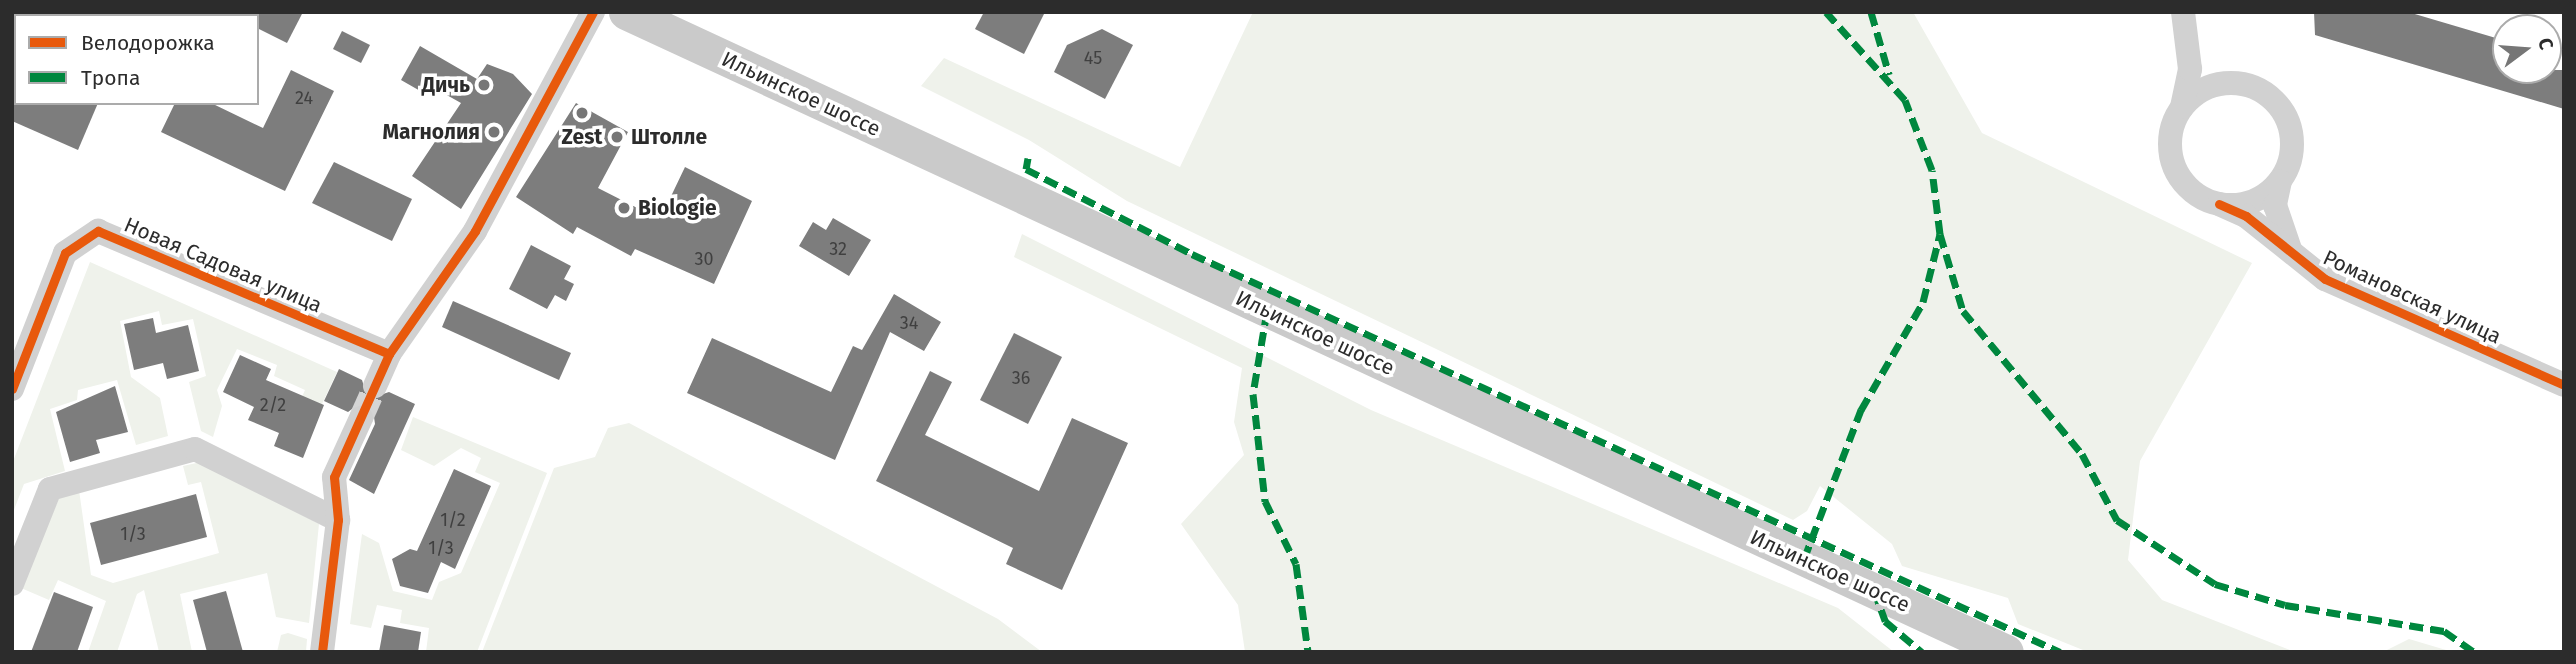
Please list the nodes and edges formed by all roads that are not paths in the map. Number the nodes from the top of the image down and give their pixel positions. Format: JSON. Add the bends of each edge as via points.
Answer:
{"nodes":[{"id":1,"x":593,"y":12,"type":"edge"},
{"id":2,"x":626,"y":12,"type":"edge"},
{"id":3,"x":2183,"y":12,"type":"edge"},
{"id":4,"x":2189,"y":40,"type":"junction"},
{"id":5,"x":2230,"y":83,"type":"junction"},
{"id":6,"x":2182,"y":107,"type":"junction"},
{"id":7,"x":2280,"y":181,"type":"junction"},
{"id":8,"x":2218,"y":204,"type":"junction"},
{"id":9,"x":2294,"y":259,"type":"junction"},
{"id":10,"x":389,"y":354,"type":"junction"},
{"id":11,"x":2564,"y":385,"type":"edge"},
{"id":12,"x":375,"y":386,"type":"tunnel mouth"},
{"id":13,"x":12,"y":389,"type":"edge"},
{"id":14,"x":361,"y":418,"type":"tunnel mouth"},
{"id":15,"x":338,"y":520,"type":"junction"},
{"id":16,"x":12,"y":584,"type":"edge"},
{"id":17,"x":322,"y":652,"type":"edge"},
{"id":18,"x":2006,"y":652,"type":"edge"}],
"edges":[{"from":1,"to":10,"type":"street","via":[[475,231]]},
{"from":2,"to":18,"type":"main road","name":"Ильинское шоссе"},
{"from":3,"to":4,"type":"street","name":"Романовская улица"},
{"from":4,"to":5,"type":"street","name":"Романовская улица","via":[[2213,73]]},
{"from":4,"to":6,"type":"street","name":"Романовская улица"},
{"from":5,"to":6,"type":"street","via":[[2203,89]]},
{"from":5,"to":7,"type":"street","name":"Романовская улица","via":[[2268,95],[2286,116],[2292,143]]},
{"from":6,"to":8,"type":"street","name":"Романовская улица","via":[[2171,131],[2172,159],[2194,193]]},
{"from":7,"to":8,"type":"street","via":[[2259,199]]},
{"from":7,"to":9,"type":"street","name":"Романовская улица","via":[[2278,225]]},
{"from":8,"to":9,"type":"street","name":"Романовская улица","via":[[2246,216]]},
{"from":9,"to":11,"type":"street","name":"Романовская улица","via":[[2370,302]]},
{"from":10,"to":12,"type":"street"},
{"from":10,"to":13,"type":"street","name":"Новая Садовая улица","via":[[98,231],[65,253]]},
{"from":14,"to":15,"type":"street","via":[[334,477]]},
{"from":15,"to":16,"type":"street","via":[[195,449],[51,489]]},
{"from":15,"to":17,"type":"street"}]}
